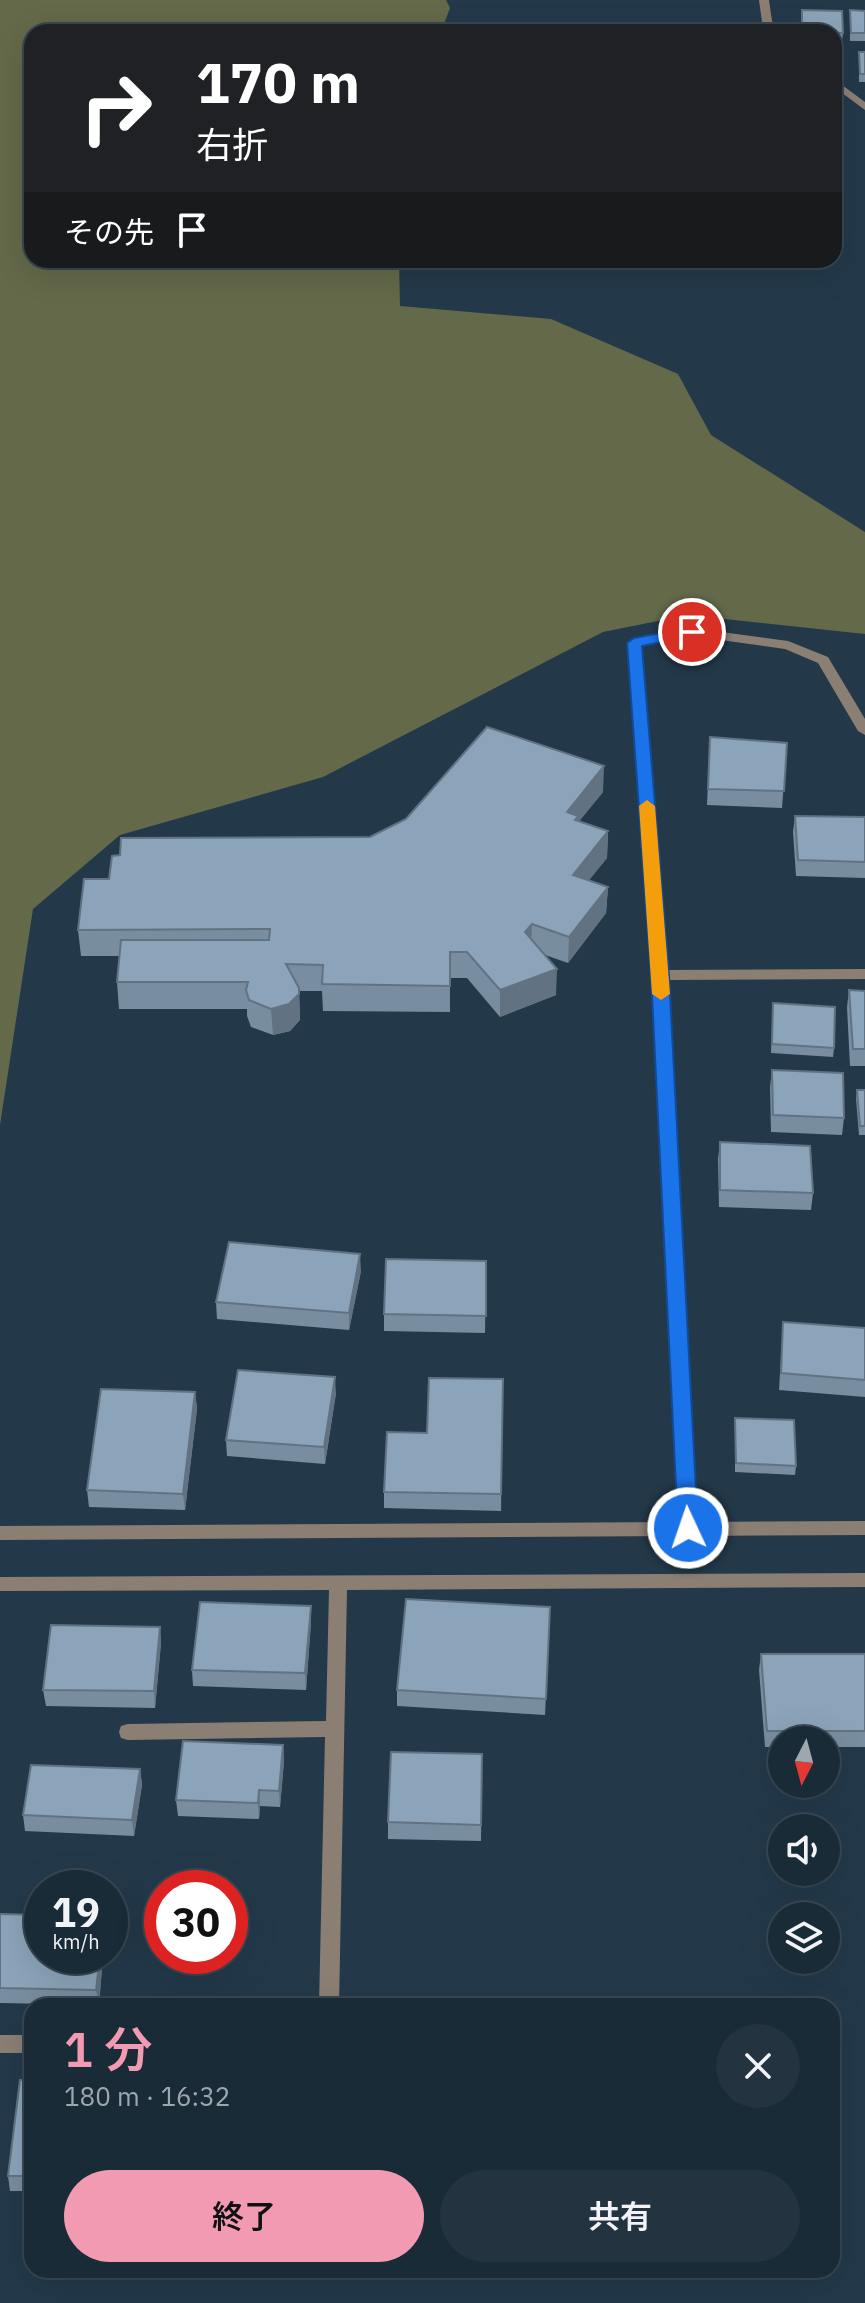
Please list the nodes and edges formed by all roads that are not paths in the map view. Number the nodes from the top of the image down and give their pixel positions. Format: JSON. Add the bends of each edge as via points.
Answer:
{"nodes":[{"id":1,"x":764,"y":0,"type":"edge"},
{"id":2,"x":769,"y":24,"type":"edge"},
{"id":3,"x":842,"y":88,"type":"edge"},
{"id":4,"x":865,"y":107,"type":"edge"},
{"id":5,"x":865,"y":731,"type":"edge"},
{"id":6,"x":865,"y":974,"type":"edge"},
{"id":7,"x":660,"y":975,"type":"junction"},
{"id":8,"x":688,"y":1528,"type":"junction"},
{"id":9,"x":865,"y":1528,"type":"edge"},
{"id":10,"x":0,"y":1533,"type":"edge"},
{"id":11,"x":865,"y":1580,"type":"edge"},
{"id":12,"x":338,"y":1582,"type":"junction"},
{"id":13,"x":0,"y":1584,"type":"edge"},
{"id":14,"x":334,"y":1729,"type":"junction"},
{"id":15,"x":128,"y":1732,"type":"dead end"},
{"id":16,"x":329,"y":1998,"type":"edge"},
{"id":17,"x":0,"y":2044,"type":"edge"},
{"id":18,"x":24,"y":2044,"type":"edge"}],
"edges":[{"from":1,"to":2,"type":"street"},
{"from":3,"to":4,"type":"street"},
{"from":5,"to":7,"type":"street","via":[[823,660],[788,645],[692,632],[634,643]]},
{"from":6,"to":7,"type":"street"},
{"from":7,"to":8,"type":"street"},
{"from":8,"to":9,"type":"street"},
{"from":8,"to":10,"type":"street"},
{"from":11,"to":12,"type":"street"},
{"from":12,"to":13,"type":"street"},
{"from":12,"to":14,"type":"street"},
{"from":14,"to":15,"type":"street"},
{"from":14,"to":16,"type":"street"},
{"from":17,"to":18,"type":"street"}]}
